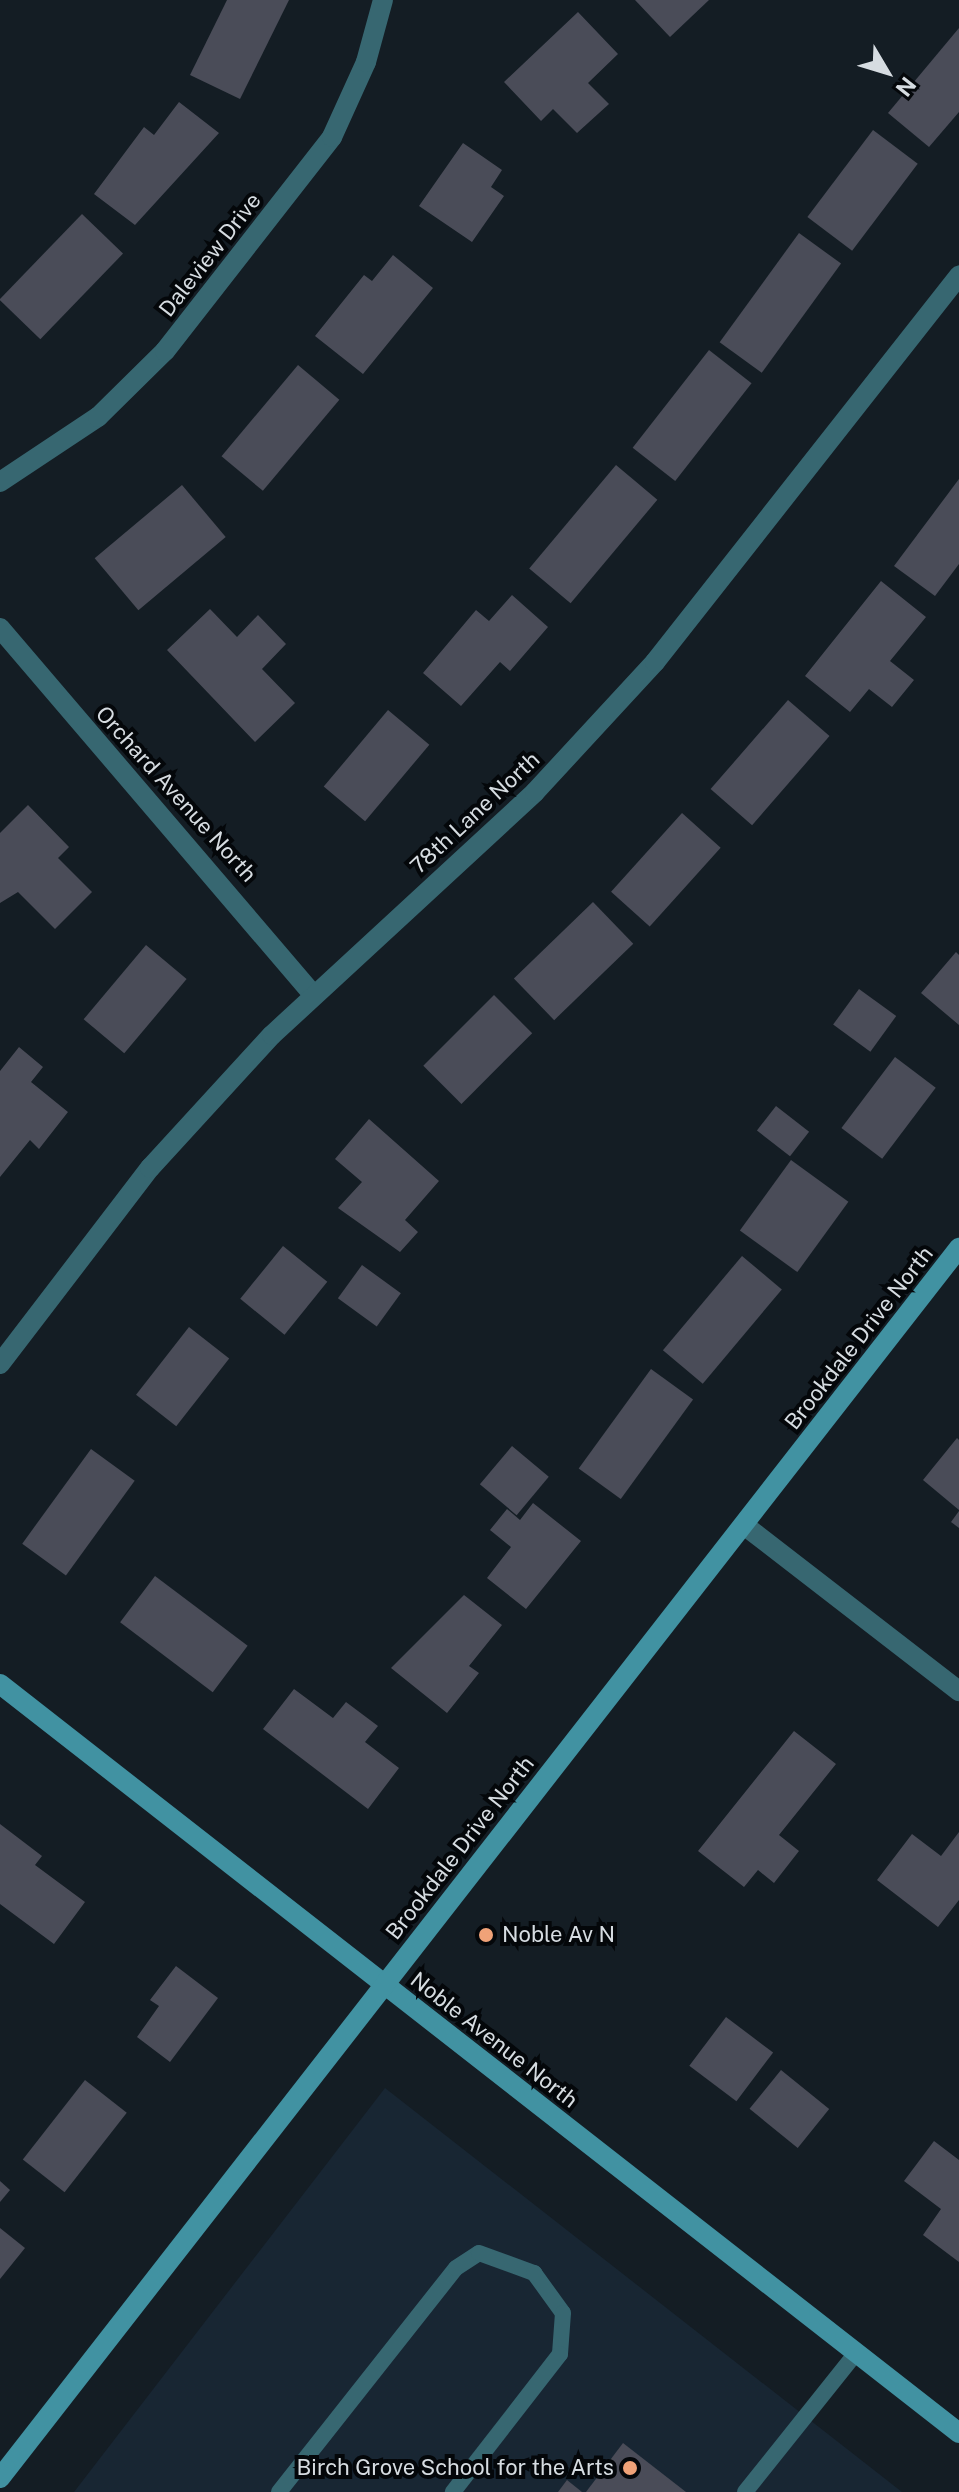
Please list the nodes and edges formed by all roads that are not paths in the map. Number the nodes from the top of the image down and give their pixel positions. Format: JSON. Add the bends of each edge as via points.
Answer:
{"nodes":[{"id":1,"x":383,"y":0,"type":"edge"},
{"id":2,"x":959,"y":275,"type":"edge"},
{"id":3,"x":0,"y":482,"type":"edge"},
{"id":4,"x":0,"y":628,"type":"edge"},
{"id":5,"x":313,"y":995,"type":"junction"},
{"id":6,"x":959,"y":1248,"type":"edge"},
{"id":7,"x":0,"y":1364,"type":"edge"},
{"id":8,"x":744,"y":1525,"type":"junction"},
{"id":9,"x":0,"y":1684,"type":"edge"},
{"id":10,"x":959,"y":1691,"type":"edge"},
{"id":11,"x":384,"y":1985,"type":"junction"},
{"id":12,"x":856,"y":2353,"type":"junction"},
{"id":13,"x":959,"y":2433,"type":"edge"},
{"id":14,"x":0,"y":2478,"type":"edge"},
{"id":15,"x":279,"y":2492,"type":"edge"},
{"id":16,"x":453,"y":2492,"type":"edge"},
{"id":17,"x":745,"y":2492,"type":"edge"}],
"edges":[{"from":1,"to":3,"type":"street","name":"Daleview Drive","via":[[366,62],[332,137],[165,351],[98,417]]},
{"from":2,"to":5,"type":"street","name":"78th Lane North","via":[[655,662],[535,792]]},
{"from":4,"to":5,"type":"street","name":"Orchard Avenue North"},
{"from":5,"to":7,"type":"street","name":"78th Lane North","via":[[150,1168]]},
{"from":6,"to":8,"type":"street","name":"Brookdale Drive North"},
{"from":8,"to":10,"type":"street"},
{"from":8,"to":11,"type":"street","name":"Brookdale Drive North"},
{"from":9,"to":11,"type":"street","name":"Noble Avenue North"},
{"from":11,"to":12,"type":"street","name":"Noble Avenue North"},
{"from":11,"to":14,"type":"street","name":"Brookdale Drive North"},
{"from":12,"to":13,"type":"street","name":"Noble Avenue North"},
{"from":12,"to":17,"type":"lane"},
{"from":15,"to":16,"type":"lane","via":[[456,2268],[479,2253],[534,2273],[563,2313],[560,2354]]}]}
